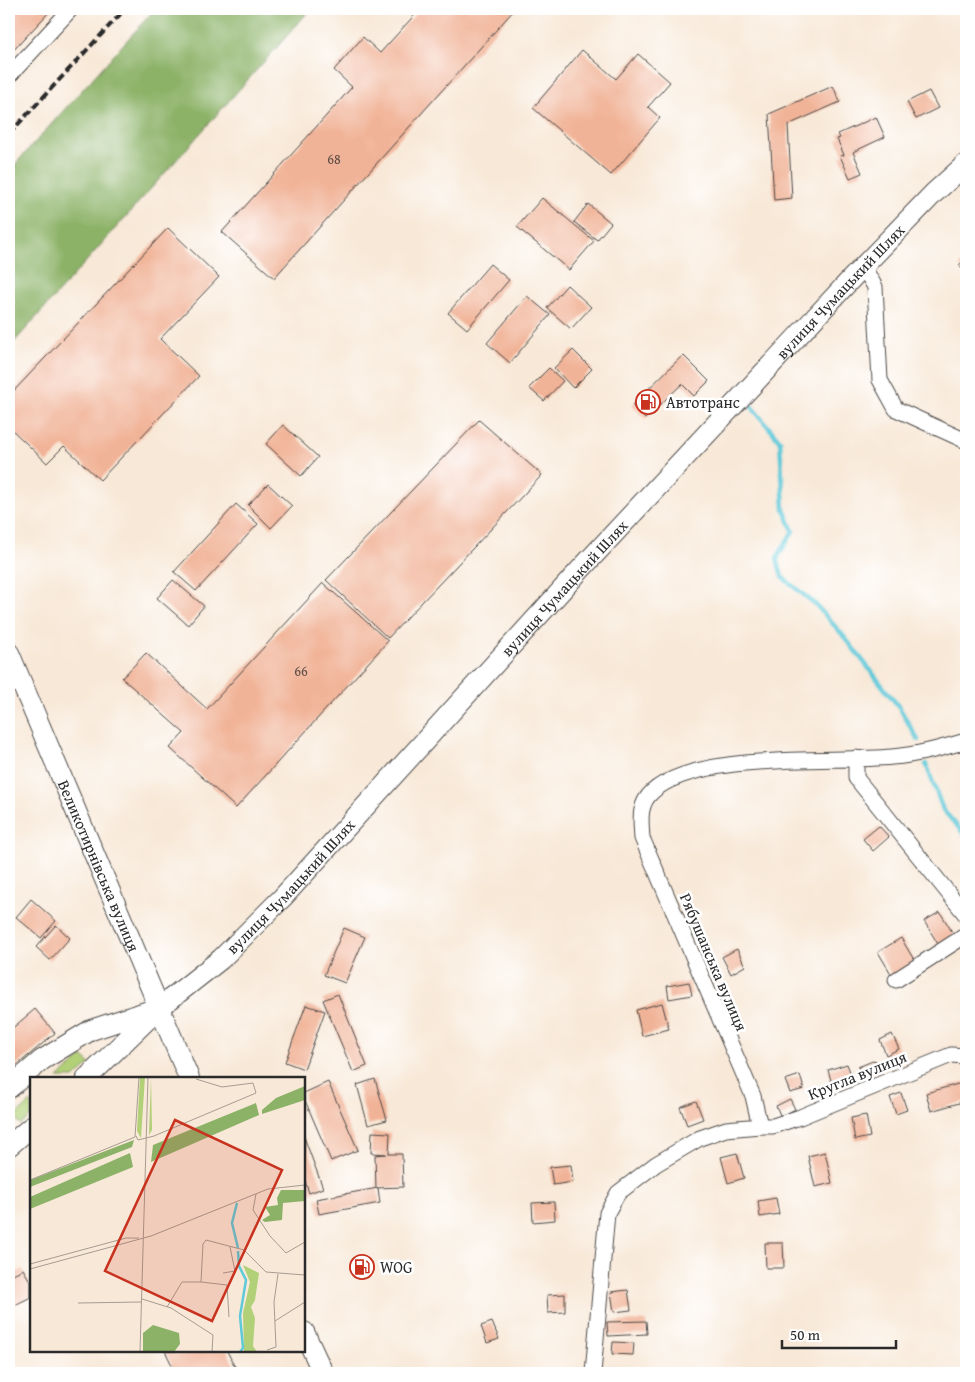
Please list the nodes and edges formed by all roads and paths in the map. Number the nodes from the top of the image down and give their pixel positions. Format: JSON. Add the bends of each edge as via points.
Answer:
{"nodes":[{"id":1,"x":70,"y":9,"type":"edge"},
{"id":2,"x":9,"y":76,"type":"edge"},
{"id":3,"x":966,"y":164,"type":"edge"},
{"id":4,"x":863,"y":266,"type":"junction"},
{"id":5,"x":966,"y":441,"type":"edge"},
{"id":6,"x":9,"y":653,"type":"edge"},
{"id":7,"x":966,"y":740,"type":"edge"},
{"id":8,"x":856,"y":758,"type":"junction"},
{"id":9,"x":966,"y":915,"type":"edge"},
{"id":10,"x":966,"y":935,"type":"edge"},
{"id":11,"x":896,"y":980,"type":"dead end"},
{"id":12,"x":159,"y":1008,"type":"junction"},
{"id":13,"x":966,"y":1056,"type":"edge"},
{"id":14,"x":88,"y":1077,"type":"edge"},
{"id":15,"x":189,"y":1077,"type":"edge"},
{"id":16,"x":9,"y":1088,"type":"edge"},
{"id":17,"x":760,"y":1126,"type":"junction"},
{"id":18,"x":305,"y":1334,"type":"edge"},
{"id":19,"x":323,"y":1373,"type":"edge"},
{"id":20,"x":593,"y":1373,"type":"edge"}],
"edges":[{"from":1,"to":2,"type":"street"},
{"from":3,"to":4,"type":"main road","name":"вулиця Чумацький Шлях"},
{"from":4,"to":5,"type":"street","via":[[875,287],[880,380],[896,409]]},
{"from":4,"to":12,"type":"main road","name":"вулиця Чумацький Шлях","via":[[579,571],[288,892],[221,959]]},
{"from":6,"to":12,"type":"main road","name":"Великотирнівська вулиця"},
{"from":7,"to":8,"type":"street","name":"Рябушанська вулиця","via":[[927,752]]},
{"from":8,"to":9,"type":"street","via":[[856,778]]},
{"from":8,"to":17,"type":"street","name":"Рябушанська вулиця","via":[[784,760],[698,770],[666,781],[650,794],[640,812],[642,838],[753,1096]]},
{"from":10,"to":11,"type":"street"},
{"from":12,"to":14,"type":"main road","name":"вулиця Чумацький Шлях"},
{"from":12,"to":15,"type":"main road","name":"Великотирнівська вулиця"},
{"from":12,"to":16,"type":"main road","name":"вулиця Чумацький Шлях","via":[[92,1030],[42,1060]]},
{"from":13,"to":17,"type":"street","name":"Кругла вулиця","via":[[951,1055],[800,1117],[773,1126]]},
{"from":17,"to":20,"type":"street","via":[[726,1129],[700,1138],[656,1164],[618,1193],[607,1213]]},
{"from":18,"to":19,"type":"main road"}]}
